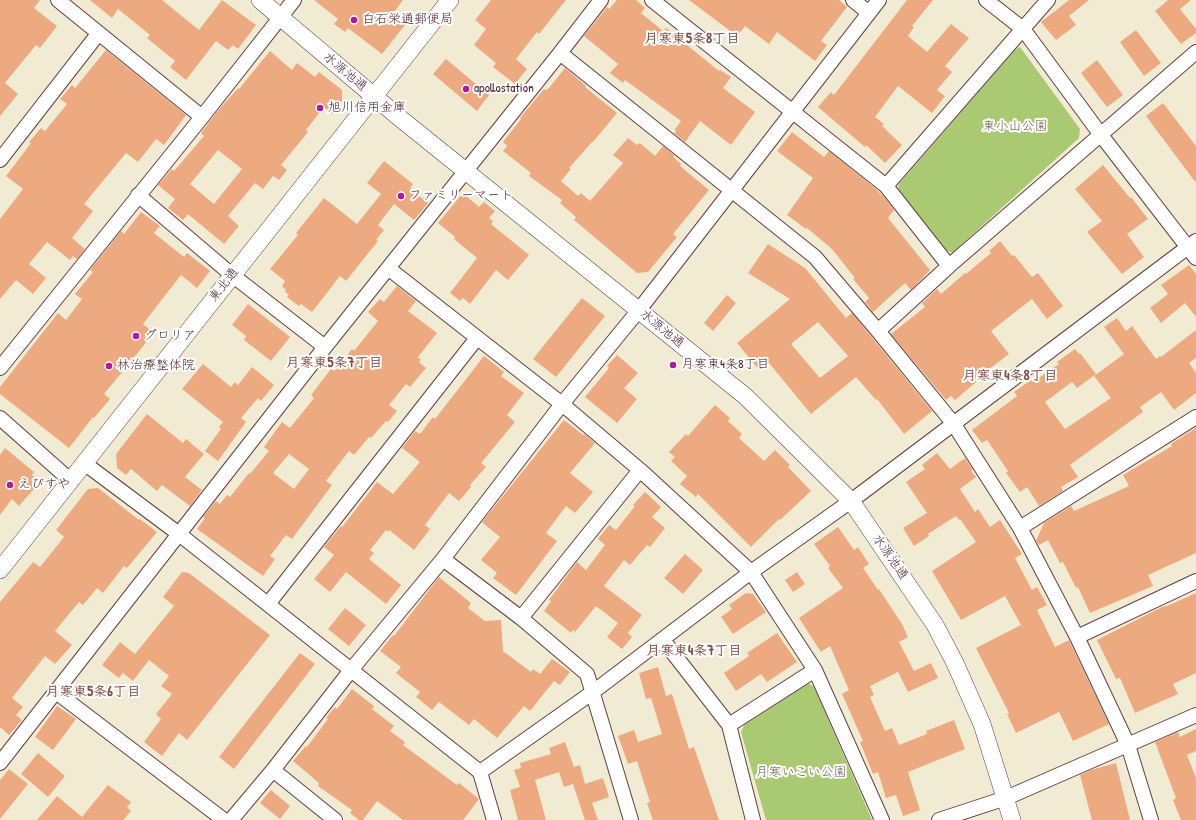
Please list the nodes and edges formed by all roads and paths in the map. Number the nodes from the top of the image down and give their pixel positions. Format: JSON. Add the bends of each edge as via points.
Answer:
{"nodes":[{"id":1,"x":58,"y":0,"type":"edge"},
{"id":2,"x":260,"y":0,"type":"edge"},
{"id":3,"x":294,"y":0,"type":"edge"},
{"id":4,"x":450,"y":0,"type":"edge"},
{"id":5,"x":601,"y":0,"type":"edge"},
{"id":6,"x":652,"y":0,"type":"edge"},
{"id":7,"x":853,"y":0,"type":"edge"},
{"id":8,"x":879,"y":0,"type":"edge"},
{"id":9,"x":986,"y":0,"type":"edge"},
{"id":10,"x":1048,"y":0,"type":"edge"},
{"id":11,"x":869,"y":13,"type":"junction"},
{"id":12,"x":281,"y":17,"type":"junction"},
{"id":13,"x":1023,"y":29,"type":"junction"},
{"id":14,"x":98,"y":34,"type":"junction"},
{"id":15,"x":1196,"y":52,"type":"edge"},
{"id":16,"x":560,"y":53,"type":"junction"},
{"id":17,"x":374,"y":96,"type":"junction"},
{"id":18,"x":794,"y":111,"type":"junction"},
{"id":19,"x":202,"y":117,"type":"junction"},
{"id":20,"x":1101,"y":134,"type":"junction"},
{"id":21,"x":0,"y":160,"type":"edge"},
{"id":22,"x":466,"y":171,"type":"junction"},
{"id":23,"x":886,"y":186,"type":"junction"},
{"id":24,"x":733,"y":191,"type":"junction"},
{"id":25,"x":138,"y":195,"type":"junction"},
{"id":26,"x":1193,"y":249,"type":"edge"},
{"id":27,"x":950,"y":266,"type":"junction"},
{"id":28,"x":388,"y":268,"type":"junction"},
{"id":29,"x":232,"y":275,"type":"junction"},
{"id":30,"x":639,"y":310,"type":"junction"},
{"id":31,"x":878,"y":331,"type":"junction"},
{"id":32,"x":477,"y":338,"type":"junction"},
{"id":33,"x":325,"y":347,"type":"junction"},
{"id":34,"x":0,"y":368,"type":"edge"},
{"id":35,"x":562,"y":404,"type":"junction"},
{"id":36,"x":1196,"y":417,"type":"edge"},
{"id":37,"x":0,"y":418,"type":"edge"},
{"id":38,"x":953,"y":423,"type":"junction"},
{"id":39,"x":84,"y":463,"type":"junction"},
{"id":40,"x":640,"y":470,"type":"junction"},
{"id":41,"x":70,"y":480,"type":"junction"},
{"id":42,"x":851,"y":501,"type":"junction"},
{"id":43,"x":1020,"y":528,"type":"junction"},
{"id":44,"x":179,"y":534,"type":"junction"},
{"id":45,"x":443,"y":559,"type":"junction"},
{"id":46,"x":0,"y":570,"type":"edge"},
{"id":47,"x":751,"y":572,"type":"junction"},
{"id":48,"x":1196,"y":581,"type":"edge"},
{"id":49,"x":268,"y":604,"type":"junction"},
{"id":50,"x":521,"y":618,"type":"junction"},
{"id":51,"x":1078,"y":637,"type":"junction"},
{"id":52,"x":663,"y":640,"type":"junction"},
{"id":53,"x":351,"y":670,"type":"junction"},
{"id":54,"x":814,"y":670,"type":"junction"},
{"id":55,"x":56,"y":692,"type":"junction"},
{"id":56,"x":593,"y":692,"type":"junction"},
{"id":57,"x":1196,"y":715,"type":"edge"},
{"id":58,"x":729,"y":724,"type":"junction"},
{"id":59,"x":1128,"y":745,"type":"junction"},
{"id":60,"x":0,"y":763,"type":"edge"},
{"id":61,"x":273,"y":770,"type":"junction"},
{"id":62,"x":480,"y":772,"type":"junction"},
{"id":63,"x":1006,"y":798,"type":"junction"},
{"id":64,"x":224,"y":820,"type":"edge"},
{"id":65,"x":231,"y":820,"type":"edge"},
{"id":66,"x":336,"y":820,"type":"edge"},
{"id":67,"x":494,"y":820,"type":"edge"},
{"id":68,"x":631,"y":820,"type":"edge"},
{"id":69,"x":754,"y":820,"type":"edge"},
{"id":70,"x":882,"y":820,"type":"edge"},
{"id":71,"x":939,"y":820,"type":"edge"},
{"id":72,"x":1012,"y":820,"type":"edge"},
{"id":73,"x":1151,"y":820,"type":"edge"}],
"edges":[{"from":1,"to":14,"type":"street"},
{"from":2,"to":12,"type":"street","name":"水源池通"},
{"from":3,"to":12,"type":"street"},
{"from":4,"to":17,"type":"street","name":"東北通"},
{"from":5,"to":16,"type":"street"},
{"from":6,"to":18,"type":"street"},
{"from":7,"to":11,"type":"street"},
{"from":8,"to":11,"type":"street"},
{"from":9,"to":13,"type":"street"},
{"from":10,"to":13,"type":"street"},
{"from":11,"to":18,"type":"street"},
{"from":12,"to":17,"type":"street","name":"水源池通"},
{"from":12,"to":19,"type":"street"},
{"from":13,"to":20,"type":"street"},
{"from":13,"to":23,"type":"street"},
{"from":14,"to":19,"type":"street"},
{"from":14,"to":21,"type":"street"},
{"from":15,"to":20,"type":"street"},
{"from":16,"to":22,"type":"street"},
{"from":16,"to":24,"type":"street"},
{"from":17,"to":22,"type":"street","name":"水源池通"},
{"from":17,"to":29,"type":"street","name":"東北通"},
{"from":18,"to":23,"type":"street"},
{"from":18,"to":24,"type":"street"},
{"from":19,"to":25,"type":"street"},
{"from":20,"to":26,"type":"street"},
{"from":20,"to":27,"type":"street"},
{"from":22,"to":28,"type":"street"},
{"from":22,"to":30,"type":"street","name":"水源池通"},
{"from":23,"to":27,"type":"street"},
{"from":24,"to":30,"type":"street"},
{"from":24,"to":31,"type":"street","via":[[815,257]]},
{"from":25,"to":29,"type":"street"},
{"from":25,"to":34,"type":"street"},
{"from":26,"to":38,"type":"street"},
{"from":27,"to":31,"type":"street"},
{"from":28,"to":32,"type":"street"},
{"from":28,"to":33,"type":"street"},
{"from":29,"to":33,"type":"street"},
{"from":29,"to":39,"type":"street","name":"東北通"},
{"from":30,"to":35,"type":"street"},
{"from":30,"to":42,"type":"street","name":"水源池通","via":[[746,396]]},
{"from":31,"to":38,"type":"street"},
{"from":32,"to":35,"type":"street"},
{"from":32,"to":49,"type":"street"},
{"from":33,"to":44,"type":"street"},
{"from":35,"to":40,"type":"street"},
{"from":35,"to":45,"type":"street"},
{"from":36,"to":43,"type":"street"},
{"from":37,"to":41,"type":"street"},
{"from":38,"to":42,"type":"street"},
{"from":38,"to":43,"type":"street"},
{"from":39,"to":41,"type":"street","name":"東北通"},
{"from":39,"to":44,"type":"street"},
{"from":40,"to":47,"type":"street"},
{"from":40,"to":50,"type":"street"},
{"from":41,"to":46,"type":"street","name":"東北通"},
{"from":42,"to":47,"type":"street"},
{"from":42,"to":63,"type":"street","name":"水源池通","via":[[935,625],[952,656],[982,724]]},
{"from":43,"to":51,"type":"street"},
{"from":44,"to":49,"type":"street"},
{"from":44,"to":55,"type":"street"},
{"from":45,"to":50,"type":"street"},
{"from":45,"to":53,"type":"street"},
{"from":47,"to":52,"type":"street"},
{"from":47,"to":54,"type":"street"},
{"from":48,"to":51,"type":"street"},
{"from":49,"to":53,"type":"street"},
{"from":50,"to":56,"type":"street","via":[[587,674]]},
{"from":51,"to":59,"type":"street"},
{"from":52,"to":56,"type":"street"},
{"from":52,"to":58,"type":"street"},
{"from":53,"to":61,"type":"street"},
{"from":53,"to":62,"type":"street"},
{"from":54,"to":58,"type":"street"},
{"from":54,"to":70,"type":"street"},
{"from":55,"to":60,"type":"street"},
{"from":55,"to":64,"type":"street"},
{"from":56,"to":62,"type":"street"},
{"from":56,"to":68,"type":"street"},
{"from":57,"to":59,"type":"street"},
{"from":58,"to":69,"type":"street"},
{"from":59,"to":63,"type":"street"},
{"from":59,"to":73,"type":"street"},
{"from":61,"to":65,"type":"street"},
{"from":61,"to":66,"type":"street"},
{"from":62,"to":67,"type":"street"},
{"from":63,"to":71,"type":"street"},
{"from":63,"to":72,"type":"street","name":"水源池通"}]}
